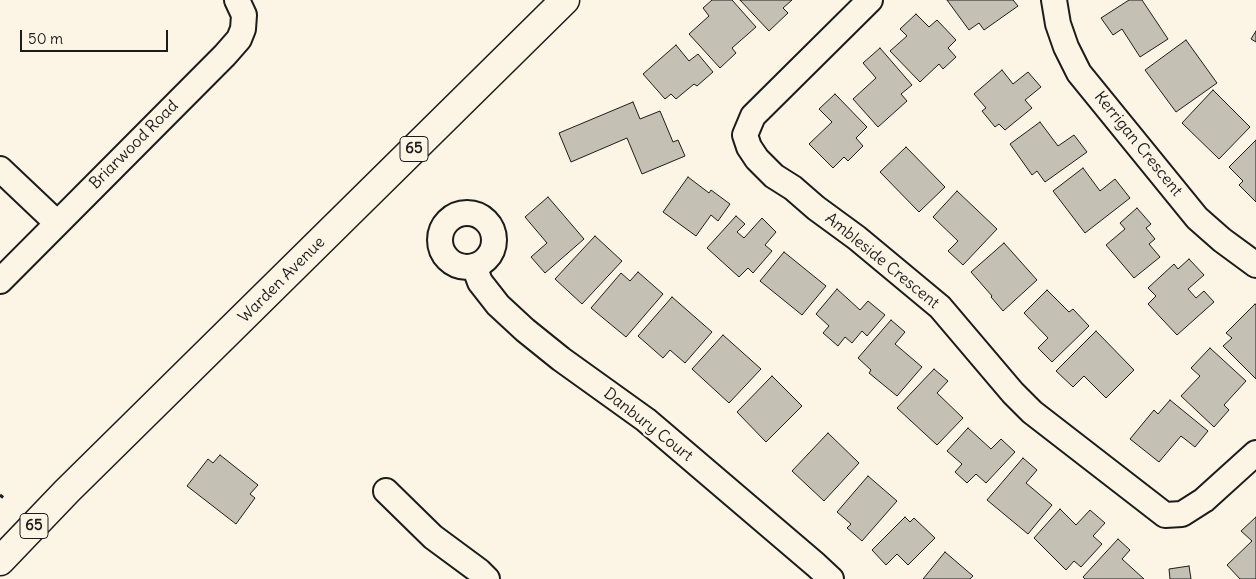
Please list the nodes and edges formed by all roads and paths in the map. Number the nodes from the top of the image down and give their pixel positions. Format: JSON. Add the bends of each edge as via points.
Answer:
{"nodes":[{"id":1,"x":237,"y":0,"type":"edge"},
{"id":2,"x":565,"y":0,"type":"edge"},
{"id":3,"x":870,"y":0,"type":"edge"},
{"id":4,"x":1054,"y":0,"type":"edge"},
{"id":5,"x":0,"y":169,"type":"edge"},
{"id":6,"x":57,"y":223,"type":"junction"},
{"id":7,"x":1256,"y":265,"type":"edge"},
{"id":8,"x":474,"y":266,"type":"dead end"},
{"id":9,"x":0,"y":280,"type":"edge"},
{"id":10,"x":1256,"y":453,"type":"edge"},
{"id":11,"x":386,"y":491,"type":"dead end"},
{"id":12,"x":0,"y":495,"type":"edge"},
{"id":13,"x":5,"y":499,"type":"dead end"},
{"id":14,"x":0,"y":561,"type":"edge"},
{"id":15,"x":487,"y":579,"type":"edge"},
{"id":16,"x":830,"y":579,"type":"edge"}],
"edges":[{"from":1,"to":6,"type":"street","name":"Briarwood Road","via":[[244,15],[239,39]]},
{"from":2,"to":14,"type":"main road","name":"Warden Avenue","number":"65"},
{"from":3,"to":10,"type":"street","name":"Ambleside Crescent","via":[[753,116],[745,135],[757,159],[774,176],[857,238],[940,307],[1032,412],[1165,515],[1182,514],[1204,500]]},
{"from":4,"to":7,"type":"street","name":"Kerrigan Crescent","via":[[1058,24],[1079,73],[1197,218]]},
{"from":5,"to":6,"type":"street"},
{"from":6,"to":9,"type":"street","name":"Briarwood Road"},
{"from":8,"to":16,"type":"street","name":"Danbury Court","via":[[480,282],[498,305],[525,330],[646,420]]},
{"from":11,"to":15,"type":"street","via":[[433,537]]},
{"from":12,"to":13,"type":"path"}]}
